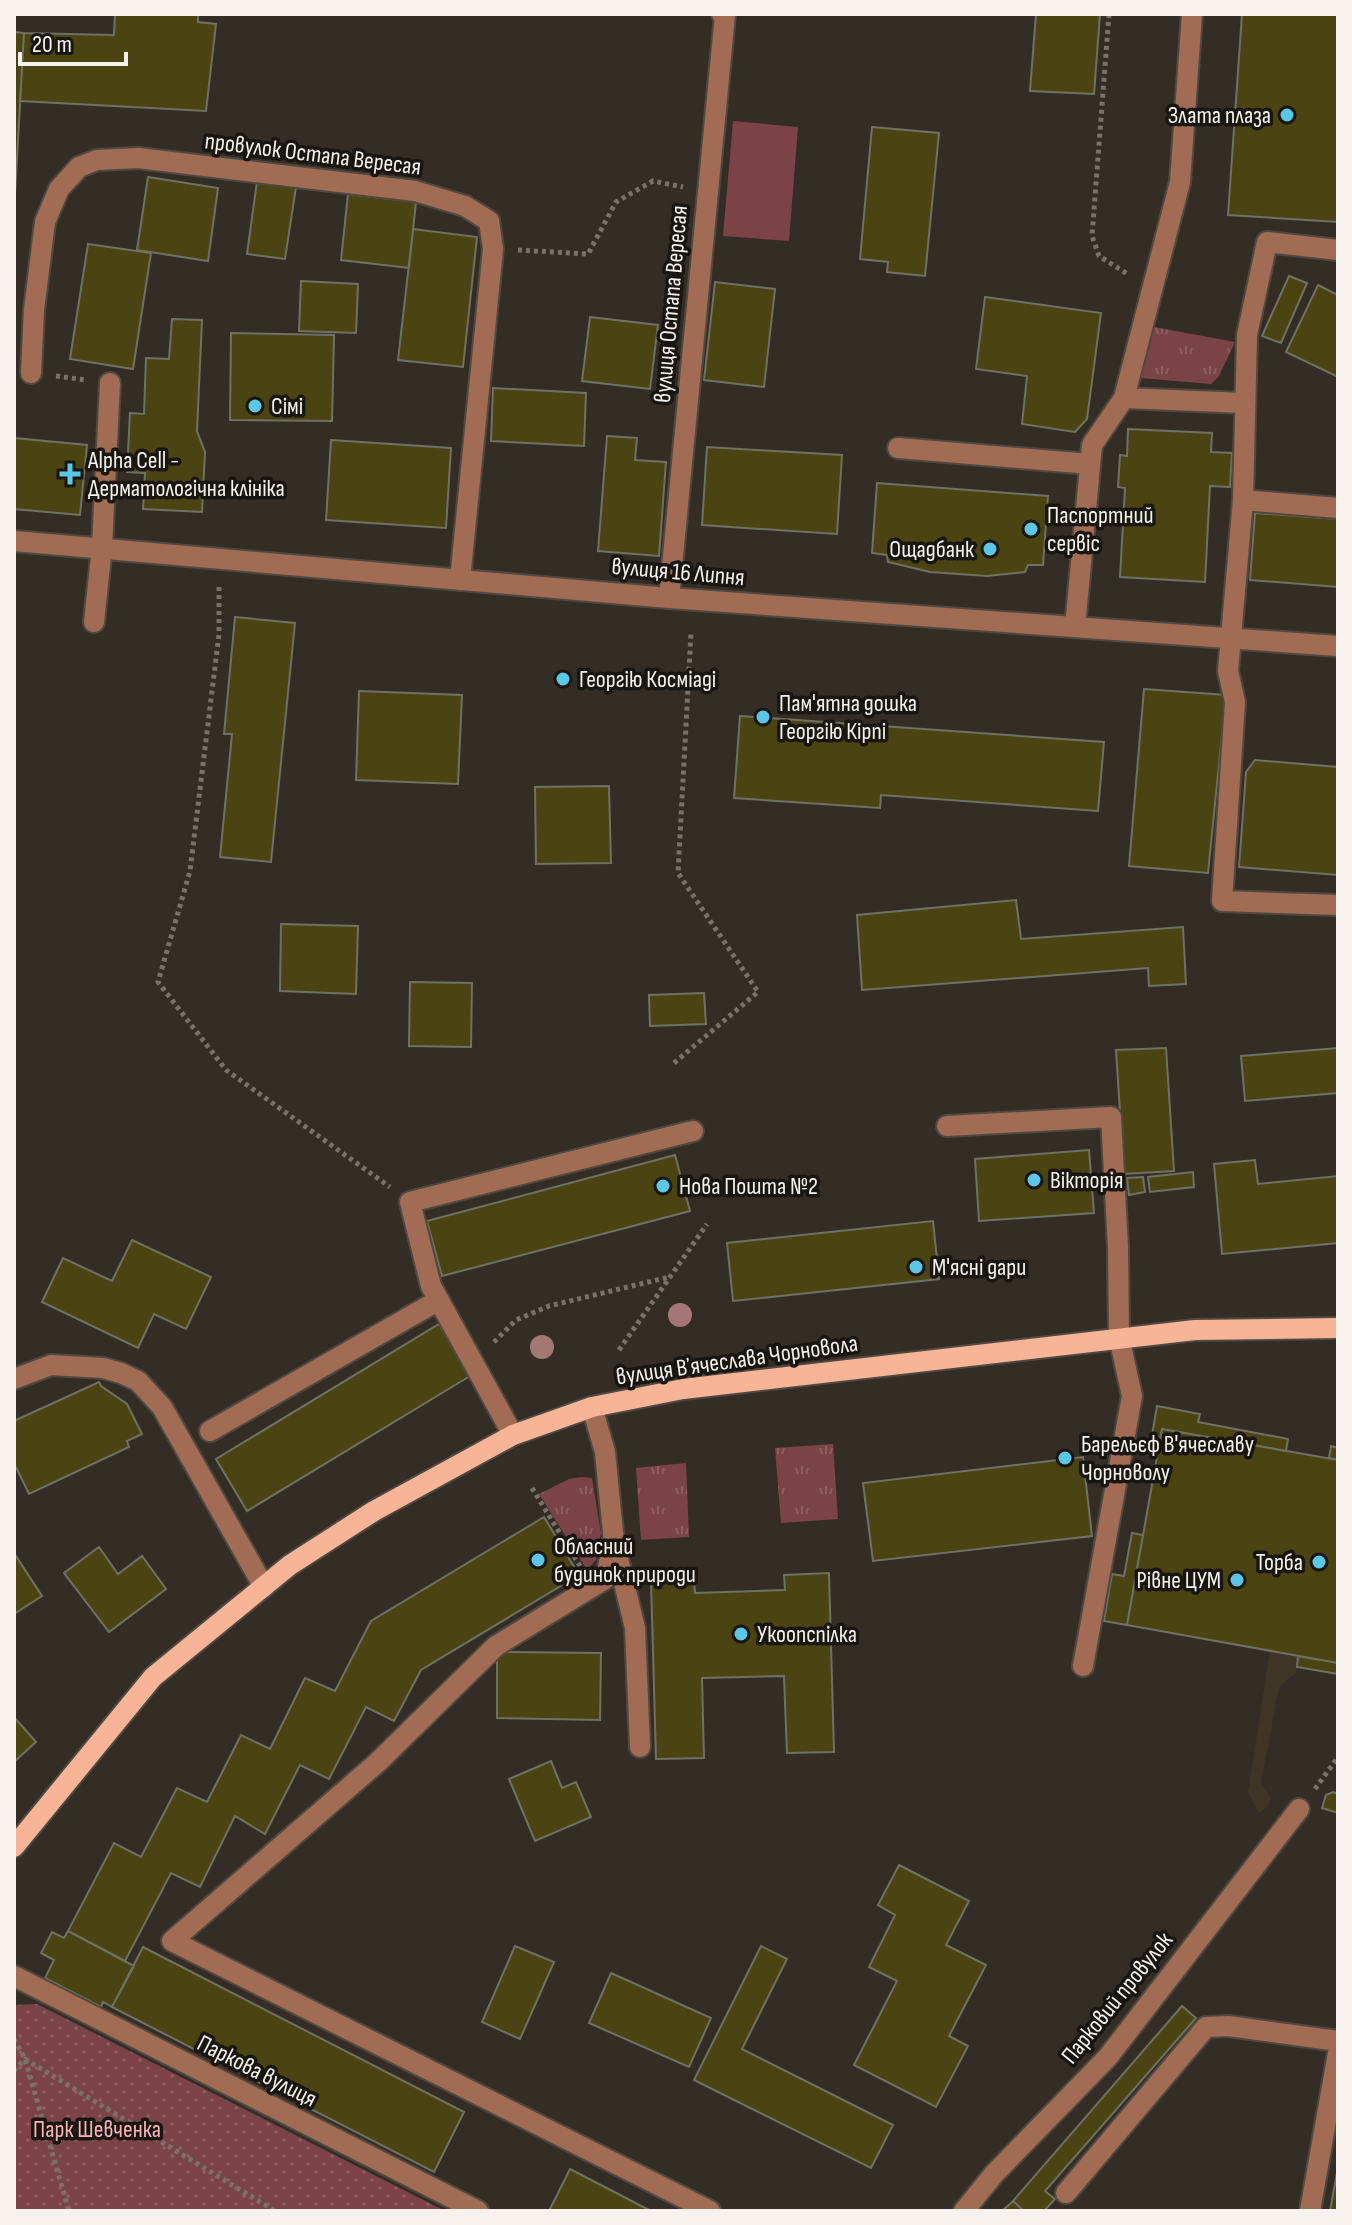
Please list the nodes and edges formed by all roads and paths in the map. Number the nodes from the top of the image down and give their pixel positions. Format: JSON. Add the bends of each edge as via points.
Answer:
{"nodes":[{"id":1,"x":723,"y":14,"type":"edge"},
{"id":2,"x":1109,"y":14,"type":"edge"},
{"id":3,"x":1192,"y":14,"type":"edge"},
{"id":4,"x":708,"y":192,"type":"junction"},
{"id":5,"x":493,"y":249,"type":"junction"},
{"id":6,"x":1338,"y":250,"type":"edge"},
{"id":7,"x":1152,"y":288,"type":"junction"},
{"id":8,"x":31,"y":373,"type":"joint"},
{"id":9,"x":110,"y":383,"type":"joint"},
{"id":10,"x":1124,"y":398,"type":"junction"},
{"id":11,"x":1244,"y":403,"type":"junction"},
{"id":12,"x":898,"y":448,"type":"dead end"},
{"id":13,"x":1090,"y":464,"type":"junction"},
{"id":14,"x":1243,"y":500,"type":"junction"},
{"id":15,"x":1338,"y":508,"type":"edge"},
{"id":16,"x":14,"y":541,"type":"edge"},
{"id":17,"x":102,"y":547,"type":"junction"},
{"id":18,"x":218,"y":558,"type":"junction"},
{"id":19,"x":460,"y":580,"type":"junction"},
{"id":20,"x":669,"y":598,"type":"junction"},
{"id":21,"x":94,"y":622,"type":"dead end"},
{"id":22,"x":1075,"y":627,"type":"junction"},
{"id":23,"x":691,"y":633,"type":"dead end"},
{"id":24,"x":1230,"y":638,"type":"junction"},
{"id":25,"x":1338,"y":646,"type":"edge"},
{"id":26,"x":1338,"y":905,"type":"edge"},
{"id":27,"x":674,"y":1063,"type":"dead end"},
{"id":28,"x":947,"y":1126,"type":"dead end"},
{"id":29,"x":693,"y":1131,"type":"dead end"},
{"id":30,"x":410,"y":1202,"type":"junction"},
{"id":31,"x":707,"y":1224,"type":"dead end"},
{"id":32,"x":669,"y":1277,"type":"junction"},
{"id":33,"x":439,"y":1300,"type":"junction"},
{"id":34,"x":1338,"y":1328,"type":"edge"},
{"id":35,"x":1119,"y":1337,"type":"junction"},
{"id":36,"x":619,"y":1350,"type":"dead end"},
{"id":37,"x":473,"y":1364,"type":"junction"},
{"id":38,"x":14,"y":1379,"type":"edge"},
{"id":39,"x":592,"y":1407,"type":"junction"},
{"id":40,"x":210,"y":1431,"type":"dead end"},
{"id":41,"x":513,"y":1435,"type":"junction"},
{"id":42,"x":532,"y":1488,"type":"dead end"},
{"id":43,"x":614,"y":1542,"type":"junction"},
{"id":44,"x":264,"y":1587,"type":"junction"},
{"id":45,"x":593,"y":1587,"type":"junction"},
{"id":46,"x":1083,"y":1666,"type":"dead end"},
{"id":47,"x":640,"y":1747,"type":"dead end"},
{"id":48,"x":1338,"y":1757,"type":"edge"},
{"id":49,"x":1299,"y":1809,"type":"joint"},
{"id":50,"x":14,"y":1847,"type":"edge"},
{"id":51,"x":14,"y":1976,"type":"edge"},
{"id":52,"x":14,"y":2039,"type":"edge"},
{"id":53,"x":1338,"y":2041,"type":"edge"},
{"id":54,"x":1338,"y":2055,"type":"edge"},
{"id":55,"x":25,"y":2059,"type":"junction"},
{"id":56,"x":14,"y":2071,"type":"edge"},
{"id":57,"x":1066,"y":2193,"type":"dead end"},
{"id":58,"x":69,"y":2211,"type":"edge"},
{"id":59,"x":275,"y":2211,"type":"edge"},
{"id":60,"x":478,"y":2211,"type":"edge"},
{"id":61,"x":710,"y":2211,"type":"edge"},
{"id":62,"x":964,"y":2211,"type":"edge"},
{"id":63,"x":1310,"y":2211,"type":"edge"}],
"edges":[{"from":1,"to":4,"type":"street","name":"вулиця Остапа Вересая"},
{"from":2,"to":7,"type":"path","via":[[1092,236],[1099,256]]},
{"from":3,"to":7,"type":"street","via":[[1180,182]]},
{"from":4,"to":5,"type":"path","via":[[653,181],[616,202],[588,254]]},
{"from":4,"to":20,"type":"street","name":"вулиця Остапа Вересая"},
{"from":5,"to":8,"type":"street","name":"провулок Остапа Вересая","via":[[489,221],[465,206],[415,191],[138,158],[97,160],[79,167],[59,189],[45,222]]},
{"from":5,"to":19,"type":"street","name":"провулок Остапа Вересая"},
{"from":6,"to":11,"type":"street","via":[[1267,242],[1247,335]]},
{"from":7,"to":10,"type":"street"},
{"from":8,"to":9,"type":"path"},
{"from":9,"to":17,"type":"street"},
{"from":10,"to":11,"type":"street"},
{"from":10,"to":13,"type":"street","via":[[1092,445]]},
{"from":11,"to":14,"type":"street"},
{"from":12,"to":13,"type":"street"},
{"from":13,"to":22,"type":"street"},
{"from":14,"to":15,"type":"street"},
{"from":14,"to":24,"type":"street"},
{"from":16,"to":17,"type":"street","name":"вулиця 16 Липня"},
{"from":17,"to":18,"type":"street","name":"вулиця 16 Липня"},
{"from":17,"to":21,"type":"street"},
{"from":18,"to":19,"type":"street","name":"вулиця 16 Липня"},
{"from":18,"to":30,"type":"path","via":[[219,634],[190,871],[158,982],[226,1070]]},
{"from":19,"to":20,"type":"street","name":"вулиця 16 Липня"},
{"from":20,"to":22,"type":"street","name":"вулиця 16 Липня"},
{"from":22,"to":24,"type":"street","name":"вулиця 16 Липня"},
{"from":23,"to":27,"type":"path","via":[[678,873],[758,992]]},
{"from":24,"to":25,"type":"street","name":"вулиця 16 Липня"},
{"from":24,"to":26,"type":"street","via":[[1228,671],[1235,702],[1222,901]]},
{"from":28,"to":35,"type":"street","via":[[1111,1117]]},
{"from":29,"to":30,"type":"street"},
{"from":30,"to":33,"type":"street"},
{"from":31,"to":32,"type":"path"},
{"from":32,"to":36,"type":"path"},
{"from":32,"to":37,"type":"path","via":[[549,1306],[516,1320]]},
{"from":33,"to":37,"type":"street"},
{"from":33,"to":40,"type":"street"},
{"from":34,"to":35,"type":"main road","name":"вулиця Вʼячеслава Чорновола"},
{"from":35,"to":39,"type":"main road","name":"вулиця Вʼячеслава Чорновола","via":[[683,1389]]},
{"from":35,"to":46,"type":"street","via":[[1132,1396]]},
{"from":37,"to":41,"type":"street"},
{"from":38,"to":44,"type":"street","via":[[51,1365],[103,1368],[138,1381],[162,1407]]},
{"from":39,"to":41,"type":"main road","name":"вулиця Вʼячеслава Чорновола"},
{"from":39,"to":43,"type":"street","via":[[605,1452]]},
{"from":41,"to":44,"type":"main road","name":"вулиця Вʼячеслава Чорновола","via":[[374,1511]]},
{"from":42,"to":45,"type":"path"},
{"from":43,"to":45,"type":"street","via":[[605,1579]]},
{"from":43,"to":47,"type":"street","via":[[635,1628]]},
{"from":44,"to":50,"type":"main road","name":"вулиця Вʼячеслава Чорновола","via":[[153,1677]]},
{"from":45,"to":61,"type":"street","via":[[496,1646],[378,1762],[172,1941]]},
{"from":48,"to":49,"type":"path"},
{"from":49,"to":62,"type":"street","name":"Парковий провулок","via":[[1108,2057]]},
{"from":51,"to":60,"type":"street","name":"Паркова вулиця"},
{"from":52,"to":55,"type":"path"},
{"from":53,"to":57,"type":"street","via":[[1206,2027]]},
{"from":54,"to":63,"type":"street"},
{"from":55,"to":56,"type":"path"},
{"from":55,"to":58,"type":"path"},
{"from":55,"to":59,"type":"path"}]}
